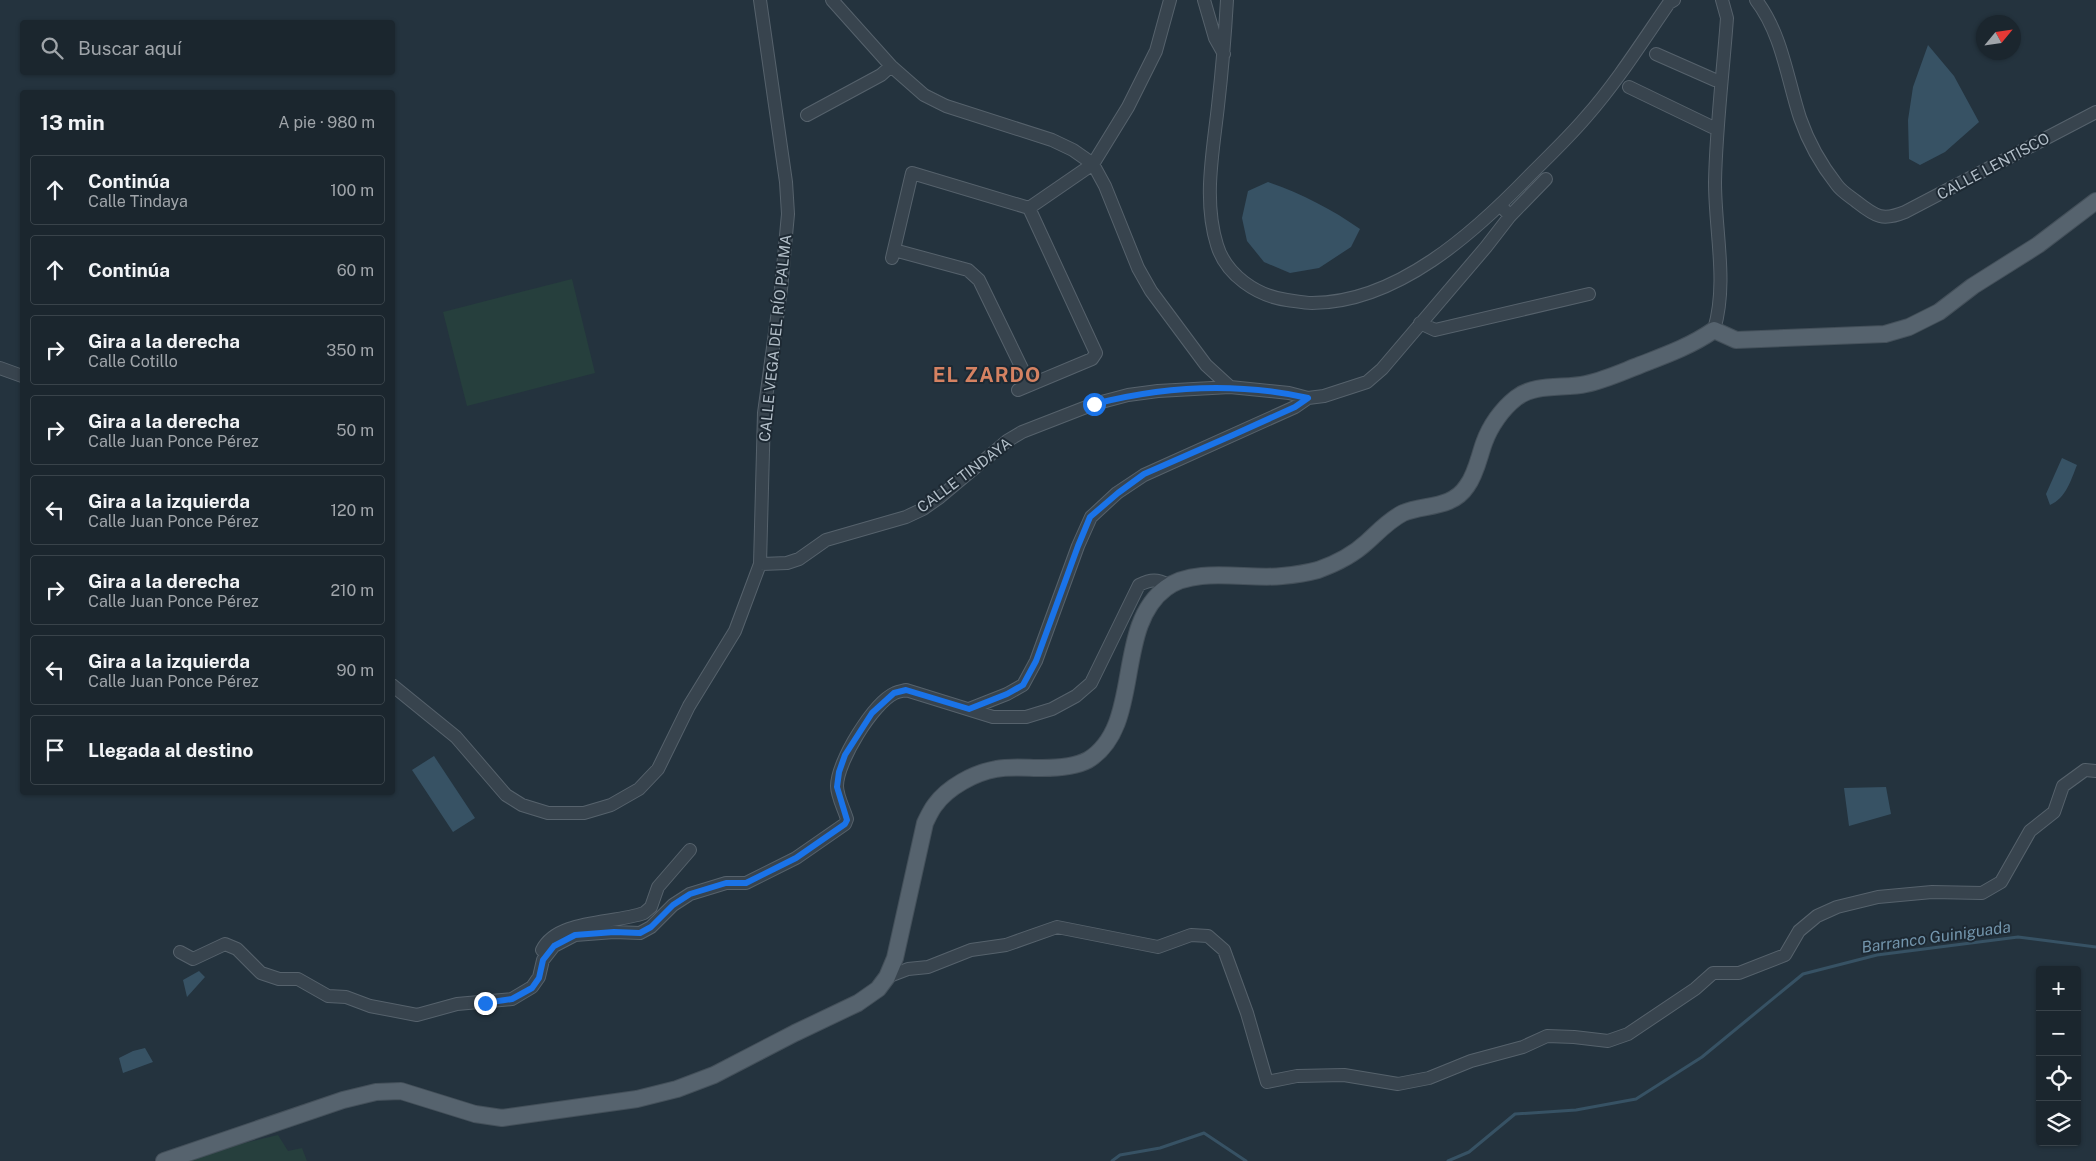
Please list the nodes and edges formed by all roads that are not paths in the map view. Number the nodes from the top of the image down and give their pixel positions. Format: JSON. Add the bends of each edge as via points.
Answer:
{"nodes":[{"id":1,"x":760,"y":0,"type":"edge"},
{"id":2,"x":832,"y":0,"type":"edge"},
{"id":3,"x":1170,"y":0,"type":"edge"},
{"id":4,"x":1204,"y":0,"type":"edge"},
{"id":5,"x":1227,"y":0,"type":"edge"},
{"id":6,"x":1674,"y":0,"type":"edge"},
{"id":7,"x":1722,"y":0,"type":"edge"},
{"id":8,"x":1756,"y":0,"type":"edge"},
{"id":9,"x":1224,"y":54,"type":"junction"},
{"id":10,"x":1656,"y":54,"type":"dead end"},
{"id":11,"x":891,"y":66,"type":"junction"},
{"id":12,"x":1715,"y":80,"type":"dead end"},
{"id":13,"x":1629,"y":87,"type":"dead end"},
{"id":14,"x":2096,"y":112,"type":"edge"},
{"id":15,"x":807,"y":115,"type":"dead end"},
{"id":16,"x":1712,"y":127,"type":"dead end"},
{"id":17,"x":1093,"y":164,"type":"junction"},
{"id":18,"x":1546,"y":179,"type":"dead end"},
{"id":19,"x":2096,"y":201,"type":"edge"},
{"id":20,"x":1501,"y":206,"type":"junction"},
{"id":21,"x":1029,"y":208,"type":"junction"},
{"id":22,"x":1510,"y":216,"type":"junction"},
{"id":23,"x":1590,"y":294,"type":"dead end"},
{"id":24,"x":1420,"y":323,"type":"junction"},
{"id":25,"x":1714,"y":330,"type":"junction"},
{"id":26,"x":0,"y":368,"type":"edge"},
{"id":27,"x":20,"y":375,"type":"edge"},
{"id":28,"x":1230,"y":387,"type":"junction"},
{"id":29,"x":1308,"y":398,"type":"junction"},
{"id":30,"x":760,"y":564,"type":"junction"},
{"id":31,"x":1169,"y":585,"type":"junction"},
{"id":32,"x":395,"y":687,"type":"edge"},
{"id":33,"x":969,"y":709,"type":"junction"},
{"id":34,"x":2096,"y":771,"type":"edge"},
{"id":35,"x":690,"y":850,"type":"dead end"},
{"id":36,"x":180,"y":952,"type":"dead end"},
{"id":37,"x":543,"y":960,"type":"junction"},
{"id":38,"x":887,"y":977,"type":"junction"},
{"id":39,"x":164,"y":1161,"type":"edge"}],
"edges":[{"from":1,"to":30,"type":"street","name":"CALLE VEGA DEL RÍO PALMA","via":[[788,214],[782,290],[764,413]]},
{"from":2,"to":11,"type":"street"},
{"from":3,"to":17,"type":"street","via":[[1156,51],[1128,107]]},
{"from":4,"to":9,"type":"street","via":[[1215,38]]},
{"from":5,"to":9,"type":"street"},
{"from":6,"to":20,"type":"street","via":[[1587,116]]},
{"from":7,"to":25,"type":"street","via":[[1727,18],[1715,183],[1720,311]]},
{"from":8,"to":14,"type":"street","name":"CALLE LENTISCO","via":[[1765,11],[1781,50],[1801,120],[1814,150],[1838,186],[1870,213],[1889,218],[1905,212]]},
{"from":9,"to":20,"type":"street","via":[[1210,176],[1210,219],[1228,268],[1247,285],[1278,299],[1312,303],[1346,299],[1375,290],[1434,260]]},
{"from":10,"to":12,"type":"street"},
{"from":11,"to":15,"type":"street","via":[[881,75]]},
{"from":11,"to":17,"type":"street","via":[[924,95],[946,106],[1052,140]]},
{"from":13,"to":16,"type":"street"},
{"from":17,"to":21,"type":"street"},
{"from":17,"to":28,"type":"street","via":[[1151,291],[1206,365]]},
{"from":18,"to":22,"type":"street"},
{"from":19,"to":25,"type":"main road","via":[[1939,312],[1909,327],[1885,334],[1736,340]]},
{"from":20,"to":22,"type":"street"},
{"from":21,"to":21,"type":"street","via":[[1096,353],[1092,360],[1024,387],[979,280],[968,270],[893,254],[912,173]]},
{"from":22,"to":24,"type":"street"},
{"from":23,"to":24,"type":"street","via":[[1435,330]]},
{"from":24,"to":29,"type":"street","via":[[1367,382]]},
{"from":25,"to":31,"type":"main road","via":[[1694,344],[1602,380],[1539,389],[1518,396],[1498,415],[1467,486],[1457,498],[1442,505],[1400,514],[1346,558],[1317,570],[1282,576],[1214,575],[1186,578]]},
{"from":26,"to":27,"type":"street"},
{"from":28,"to":29,"type":"street","name":"CALLE TINDAYA"},
{"from":28,"to":30,"type":"street","name":"CALLE TINDAYA","via":[[1158,391],[1094,404],[1007,441],[923,509],[826,540],[799,559]]},
{"from":29,"to":33,"type":"street","via":[[1295,407],[1144,474],[1090,517],[1036,661],[1023,685]]},
{"from":30,"to":32,"type":"street","name":"CALLE VEGA DEL RÍO PALMA","via":[[735,632],[689,706],[658,769],[639,789],[611,805],[584,813],[548,813],[522,805],[506,796],[456,737]]},
{"from":31,"to":33,"type":"street","via":[[1158,579],[1139,585],[1091,683],[1076,696],[1052,709],[1026,717],[992,717]]},
{"from":31,"to":38,"type":"main road","via":[[1156,596],[1144,614],[1116,728],[1103,750],[1085,762],[1056,768],[997,769],[971,778],[950,790],[934,805],[925,823],[895,958]]},
{"from":33,"to":37,"type":"street","via":[[906,690],[894,693],[872,713],[845,755],[837,787],[847,820],[845,824],[796,858],[746,883],[726,883],[690,894],[640,933],[575,935],[554,946]]},
{"from":34,"to":38,"type":"street","via":[[2085,770],[2063,786],[2054,812],[2030,831],[2001,882],[1982,893],[1923,892],[1878,897],[1837,907],[1817,916],[1799,931],[1785,955],[1739,973],[1713,973],[1695,989],[1628,1034],[1608,1041],[1547,1036],[1429,1078],[1398,1084],[1344,1075],[1297,1076],[1267,1082],[1247,1012],[1224,950],[1208,936],[1190,935],[1158,947],[1057,926],[1006,945],[971,950],[928,967],[908,969]]},
{"from":35,"to":37,"type":"street","via":[[658,887],[651,907],[644,913],[563,930],[550,938],[542,949]]},
{"from":36,"to":37,"type":"street","via":[[193,959],[225,944],[237,950],[261,973],[279,979],[298,978],[328,996],[346,997],[370,1006],[417,1015],[457,1004],[512,999],[532,988],[539,978]]},
{"from":38,"to":39,"type":"main road","via":[[878,989],[858,1003],[714,1075],[678,1089],[637,1099],[502,1118],[475,1114],[401,1091],[376,1092],[343,1100]]}]}
